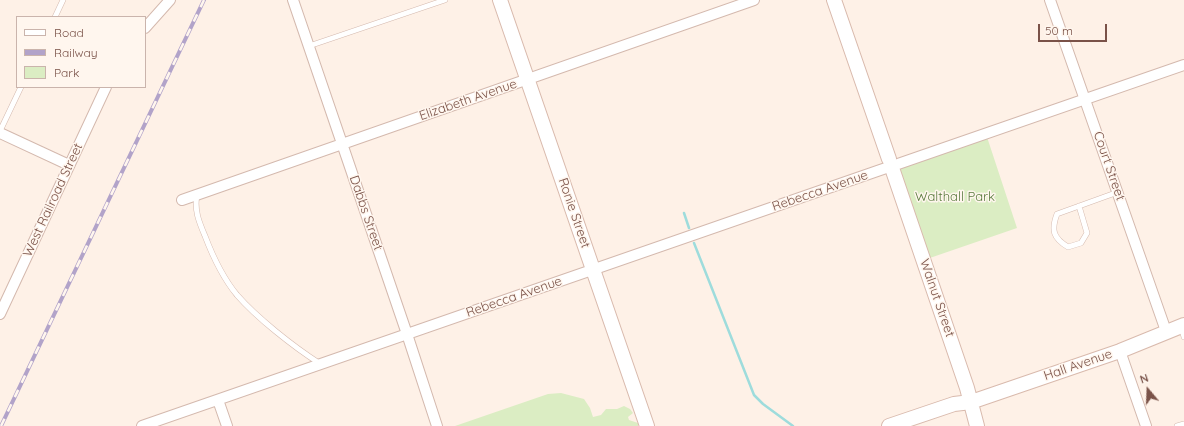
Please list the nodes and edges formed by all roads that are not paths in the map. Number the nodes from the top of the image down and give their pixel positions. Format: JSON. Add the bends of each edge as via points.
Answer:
{"nodes":[{"id":1,"x":64,"y":0,"type":"edge"},
{"id":2,"x":170,"y":0,"type":"edge"},
{"id":3,"x":293,"y":0,"type":"edge"},
{"id":4,"x":445,"y":0,"type":"edge"},
{"id":5,"x":500,"y":0,"type":"edge"},
{"id":6,"x":754,"y":0,"type":"edge"},
{"id":7,"x":834,"y":0,"type":"edge"},
{"id":8,"x":1050,"y":0,"type":"edge"},
{"id":9,"x":56,"y":16,"type":"edge"},
{"id":10,"x":146,"y":27,"type":"edge"},
{"id":11,"x":309,"y":46,"type":"junction"},
{"id":12,"x":1184,"y":65,"type":"edge"},
{"id":13,"x":528,"y":79,"type":"junction"},
{"id":14,"x":21,"y":88,"type":"edge"},
{"id":15,"x":106,"y":88,"type":"edge"},
{"id":16,"x":1085,"y":99,"type":"junction"},
{"id":17,"x":0,"y":132,"type":"edge"},
{"id":18,"x":343,"y":144,"type":"junction"},
{"id":19,"x":69,"y":165,"type":"junction"},
{"id":20,"x":891,"y":166,"type":"junction"},
{"id":21,"x":1118,"y":192,"type":"junction"},
{"id":22,"x":197,"y":195,"type":"junction"},
{"id":23,"x":182,"y":200,"type":"dead end"},
{"id":24,"x":1079,"y":206,"type":"junction"},
{"id":25,"x":593,"y":270,"type":"junction"},
{"id":26,"x":0,"y":314,"type":"edge"},
{"id":27,"x":1183,"y":329,"type":"edge"},
{"id":28,"x":1166,"y":331,"type":"junction"},
{"id":29,"x":407,"y":334,"type":"junction"},
{"id":30,"x":1120,"y":351,"type":"junction"},
{"id":31,"x":320,"y":364,"type":"junction"},
{"id":32,"x":218,"y":400,"type":"junction"},
{"id":33,"x":971,"y":402,"type":"junction"},
{"id":34,"x":1184,"y":424,"type":"edge"},
{"id":35,"x":142,"y":426,"type":"edge"},
{"id":36,"x":227,"y":426,"type":"edge"},
{"id":37,"x":437,"y":426,"type":"edge"},
{"id":38,"x":647,"y":426,"type":"edge"},
{"id":39,"x":889,"y":426,"type":"edge"},
{"id":40,"x":915,"y":426,"type":"edge"},
{"id":41,"x":977,"y":426,"type":"edge"},
{"id":42,"x":1146,"y":426,"type":"edge"},
{"id":43,"x":1177,"y":426,"type":"edge"}],
"edges":[{"from":1,"to":9,"type":"lane"},
{"from":2,"to":10,"type":"street"},
{"from":3,"to":11,"type":"street","name":"Dabbs Street"},
{"from":4,"to":11,"type":"lane"},
{"from":5,"to":13,"type":"street","name":"Ronie Street"},
{"from":6,"to":13,"type":"street","name":"Elizabeth Avenue"},
{"from":7,"to":20,"type":"street","name":"Walnut Street"},
{"from":8,"to":16,"type":"street","name":"Court Street"},
{"from":11,"to":18,"type":"street","name":"Dabbs Street"},
{"from":12,"to":16,"type":"street","name":"Rebecca Avenue"},
{"from":13,"to":18,"type":"street","name":"Elizabeth Avenue"},
{"from":13,"to":25,"type":"street","name":"Ronie Street"},
{"from":14,"to":17,"type":"lane"},
{"from":15,"to":19,"type":"street","name":"West Railroad Street"},
{"from":16,"to":20,"type":"street","name":"Rebecca Avenue"},
{"from":16,"to":21,"type":"street","name":"Court Street"},
{"from":17,"to":19,"type":"street"},
{"from":18,"to":22,"type":"street","name":"Elizabeth Avenue"},
{"from":18,"to":29,"type":"street","name":"Dabbs Street"},
{"from":19,"to":26,"type":"street","name":"West Railroad Street"},
{"from":20,"to":25,"type":"street","name":"Rebecca Avenue"},
{"from":20,"to":33,"type":"street","name":"Walnut Street"},
{"from":21,"to":24,"type":"lane"},
{"from":21,"to":28,"type":"street","name":"Court Street"},
{"from":22,"to":23,"type":"street","name":"Elizabeth Avenue"},
{"from":22,"to":31,"type":"lane","via":[[197,216],[204,234],[216,262],[238,295],[262,319]]},
{"from":24,"to":24,"type":"lane","via":[[1057,214],[1053,224],[1055,235],[1068,247],[1081,243],[1087,232]]},
{"from":25,"to":29,"type":"street","name":"Rebecca Avenue"},
{"from":25,"to":38,"type":"street","name":"Ronie Street"},
{"from":27,"to":28,"type":"street","name":"Hall Avenue"},
{"from":28,"to":30,"type":"street","name":"Hall Avenue"},
{"from":29,"to":31,"type":"street","name":"Rebecca Avenue"},
{"from":29,"to":37,"type":"street","name":"Dabbs Street"},
{"from":30,"to":33,"type":"street","name":"Hall Avenue"},
{"from":30,"to":42,"type":"street"},
{"from":31,"to":32,"type":"street","name":"Rebecca Avenue"},
{"from":32,"to":35,"type":"street","name":"Rebecca Avenue"},
{"from":32,"to":36,"type":"street"},
{"from":33,"to":39,"type":"street","name":"Hall Avenue","via":[[954,404]]},
{"from":33,"to":40,"type":"street","name":"Hall Avenue","via":[[956,411]]},
{"from":33,"to":41,"type":"street","name":"Walnut Street"},
{"from":34,"to":43,"type":"lane"}]}
